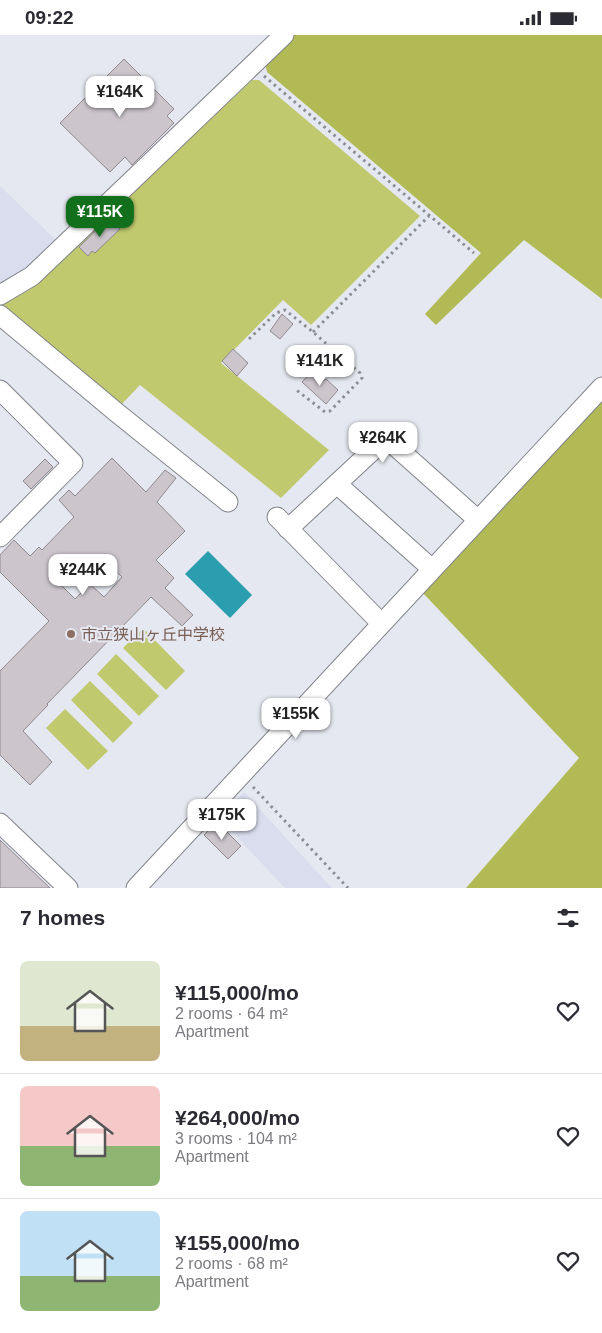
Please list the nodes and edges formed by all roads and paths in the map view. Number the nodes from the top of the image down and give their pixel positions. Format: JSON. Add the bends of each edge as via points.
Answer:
{"nodes":[{"id":1,"x":284,"y":35,"type":"edge"},
{"id":2,"x":252,"y":66,"type":"junction"},
{"id":3,"x":429,"y":216,"type":"junction"},
{"id":4,"x":474,"y":253,"type":"dead end"},
{"id":5,"x":0,"y":295,"type":"edge"},
{"id":6,"x":0,"y":315,"type":"edge"},
{"id":7,"x":313,"y":332,"type":"junction"},
{"id":8,"x":249,"y":339,"type":"dead end"},
{"id":9,"x":602,"y":387,"type":"edge"},
{"id":10,"x":295,"y":389,"type":"dead end"},
{"id":11,"x":0,"y":390,"type":"edge"},
{"id":12,"x":337,"y":484,"type":"junction"},
{"id":13,"x":228,"y":502,"type":"dead end"},
{"id":14,"x":478,"y":520,"type":"junction"},
{"id":15,"x":0,"y":537,"type":"edge"},
{"id":16,"x":432,"y":569,"type":"junction"},
{"id":17,"x":381,"y":623,"type":"junction"},
{"id":18,"x":241,"y":773,"type":"junction"},
{"id":19,"x":0,"y":823,"type":"edge"},
{"id":20,"x":68,"y":888,"type":"edge"},
{"id":21,"x":136,"y":888,"type":"edge"},
{"id":22,"x":348,"y":888,"type":"edge"}],
"edges":[{"from":1,"to":2,"type":"street"},
{"from":2,"to":3,"type":"path"},
{"from":2,"to":5,"type":"street","via":[[32,276]]},
{"from":3,"to":4,"type":"path"},
{"from":3,"to":7,"type":"path"},
{"from":6,"to":13,"type":"street"},
{"from":7,"to":8,"type":"path","via":[[285,310],[276,313]]},
{"from":7,"to":10,"type":"path","via":[[362,378],[330,411],[325,412]]},
{"from":9,"to":14,"type":"street"},
{"from":11,"to":15,"type":"street","via":[[73,463]]},
{"from":12,"to":14,"type":"street","via":[[386,438]]},
{"from":12,"to":16,"type":"street"},
{"from":12,"to":17,"type":"street","via":[[283,523]]},
{"from":14,"to":16,"type":"street"},
{"from":16,"to":17,"type":"street"},
{"from":17,"to":18,"type":"street"},
{"from":18,"to":21,"type":"street"},
{"from":18,"to":22,"type":"path"},
{"from":19,"to":20,"type":"street"}]}
